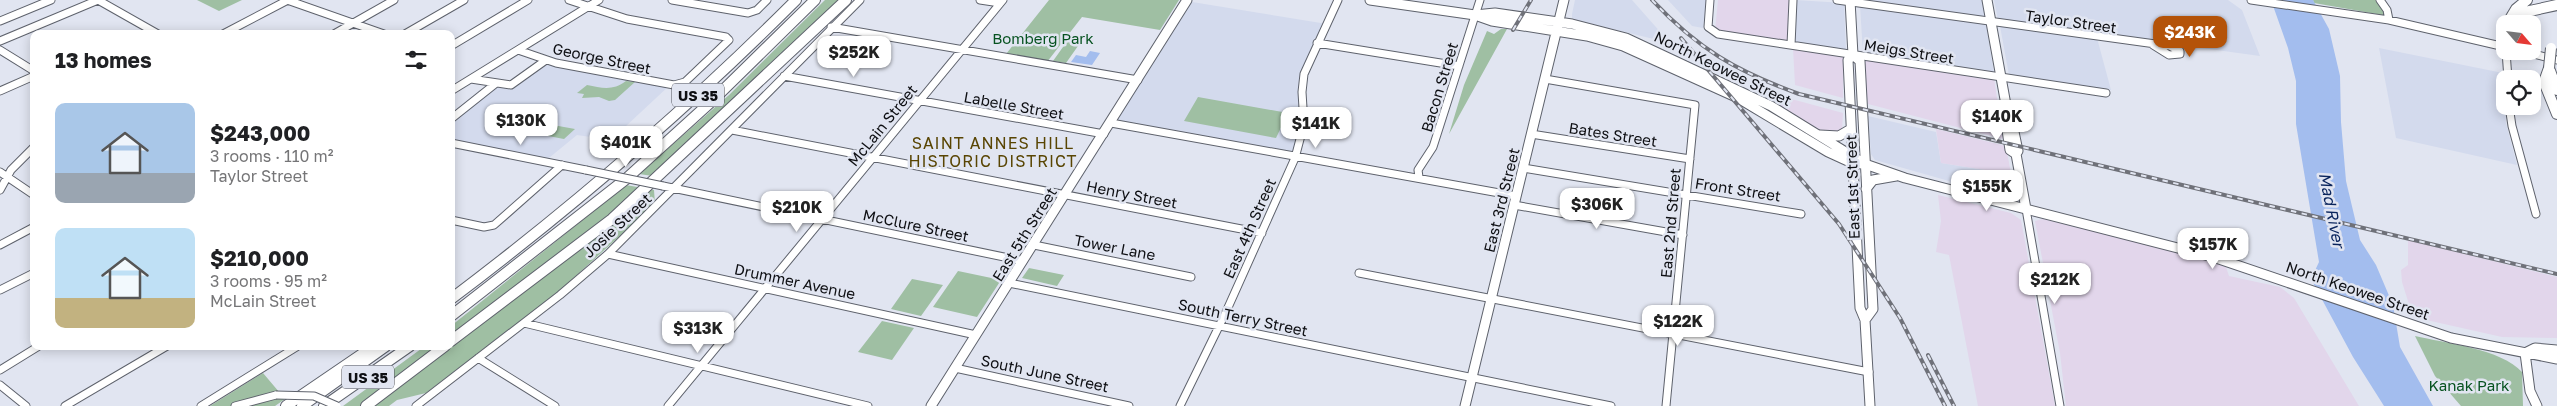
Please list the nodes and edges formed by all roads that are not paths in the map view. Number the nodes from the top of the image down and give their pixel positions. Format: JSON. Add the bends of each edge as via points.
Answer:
{"nodes":[{"id":1,"x":52,"y":0,"type":"edge"},
{"id":2,"x":98,"y":0,"type":"edge"},
{"id":3,"x":287,"y":0,"type":"edge"},
{"id":4,"x":394,"y":0,"type":"edge"},
{"id":5,"x":464,"y":0,"type":"edge"},
{"id":6,"x":528,"y":0,"type":"edge"},
{"id":7,"x":569,"y":0,"type":"edge"},
{"id":8,"x":599,"y":0,"type":"edge"},
{"id":9,"x":672,"y":0,"type":"edge"},
{"id":10,"x":767,"y":0,"type":"edge"},
{"id":11,"x":796,"y":0,"type":"edge"},
{"id":12,"x":815,"y":0,"type":"edge"},
{"id":13,"x":846,"y":0,"type":"edge"},
{"id":14,"x":860,"y":0,"type":"edge"},
{"id":15,"x":980,"y":0,"type":"edge"},
{"id":16,"x":1187,"y":0,"type":"edge"},
{"id":17,"x":1338,"y":0,"type":"edge"},
{"id":18,"x":1370,"y":0,"type":"edge"},
{"id":19,"x":1480,"y":0,"type":"edge"},
{"id":20,"x":1564,"y":0,"type":"edge"},
{"id":21,"x":1710,"y":0,"type":"edge"},
{"id":22,"x":1793,"y":0,"type":"edge"},
{"id":23,"x":1837,"y":0,"type":"edge"},
{"id":24,"x":1987,"y":0,"type":"edge"},
{"id":25,"x":2251,"y":0,"type":"edge"},
{"id":26,"x":2380,"y":0,"type":"edge"},
{"id":27,"x":2527,"y":0,"type":"edge"},
{"id":28,"x":1850,"y":1,"type":"edge"},
{"id":29,"x":1002,"y":2,"type":"edge"},
{"id":30,"x":2557,"y":5,"type":"edge"},
{"id":31,"x":589,"y":6,"type":"junction"},
{"id":32,"x":1475,"y":15,"type":"junction"},
{"id":33,"x":2512,"y":15,"type":"edge"},
{"id":34,"x":2522,"y":15,"type":"edge"},
{"id":35,"x":2389,"y":20,"type":"junction"},
{"id":36,"x":0,"y":21,"type":"edge"},
{"id":37,"x":1991,"y":22,"type":"junction"},
{"id":38,"x":353,"y":23,"type":"junction"},
{"id":39,"x":831,"y":27,"type":"junction"},
{"id":40,"x":1558,"y":27,"type":"junction"},
{"id":41,"x":151,"y":30,"type":"edge"},
{"id":42,"x":231,"y":30,"type":"edge"},
{"id":43,"x":341,"y":30,"type":"edge"},
{"id":44,"x":373,"y":30,"type":"edge"},
{"id":45,"x":412,"y":30,"type":"edge"},
{"id":46,"x":0,"y":41,"type":"edge"},
{"id":47,"x":1317,"y":43,"type":"junction"},
{"id":48,"x":455,"y":44,"type":"edge"},
{"id":49,"x":2554,"y":44,"type":"edge"},
{"id":50,"x":2153,"y":45,"type":"dead end"},
{"id":51,"x":2496,"y":45,"type":"edge"},
{"id":52,"x":1791,"y":46,"type":"junction"},
{"id":53,"x":0,"y":50,"type":"edge"},
{"id":54,"x":518,"y":50,"type":"junction"},
{"id":55,"x":962,"y":50,"type":"junction"},
{"id":56,"x":1853,"y":55,"type":"junction"},
{"id":57,"x":2541,"y":56,"type":"edge"},
{"id":58,"x":546,"y":60,"type":"junction"},
{"id":59,"x":2557,"y":60,"type":"edge"},
{"id":60,"x":1459,"y":66,"type":"junction"},
{"id":61,"x":2549,"y":68,"type":"junction"},
{"id":62,"x":30,"y":69,"type":"edge"},
{"id":63,"x":784,"y":76,"type":"junction"},
{"id":64,"x":2001,"y":77,"type":"junction"},
{"id":65,"x":30,"y":78,"type":"edge"},
{"id":66,"x":471,"y":79,"type":"junction"},
{"id":67,"x":1545,"y":79,"type":"junction"},
{"id":68,"x":1138,"y":80,"type":"junction"},
{"id":69,"x":495,"y":84,"type":"junction"},
{"id":70,"x":455,"y":89,"type":"edge"},
{"id":71,"x":2557,"y":90,"type":"edge"},
{"id":72,"x":0,"y":91,"type":"edge"},
{"id":73,"x":2106,"y":92,"type":"dead end"},
{"id":74,"x":920,"y":101,"type":"junction"},
{"id":75,"x":2557,"y":114,"type":"edge"},
{"id":76,"x":2511,"y":115,"type":"edge"},
{"id":77,"x":455,"y":116,"type":"edge"},
{"id":78,"x":1111,"y":122,"type":"junction"},
{"id":79,"x":1850,"y":129,"type":"junction"},
{"id":80,"x":732,"y":130,"type":"junction"},
{"id":81,"x":1104,"y":134,"type":"junction"},
{"id":82,"x":1532,"y":134,"type":"junction"},
{"id":83,"x":1816,"y":135,"type":"junction"},
{"id":84,"x":455,"y":144,"type":"edge"},
{"id":85,"x":30,"y":151,"type":"edge"},
{"id":86,"x":1296,"y":156,"type":"junction"},
{"id":87,"x":874,"y":157,"type":"junction"},
{"id":88,"x":1690,"y":159,"type":"junction"},
{"id":89,"x":1852,"y":159,"type":"junction"},
{"id":90,"x":1865,"y":164,"type":"junction"},
{"id":91,"x":562,"y":165,"type":"junction"},
{"id":92,"x":1523,"y":168,"type":"junction"},
{"id":93,"x":0,"y":172,"type":"edge"},
{"id":94,"x":1897,"y":176,"type":"junction"},
{"id":95,"x":8,"y":177,"type":"junction"},
{"id":96,"x":1419,"y":178,"type":"junction"},
{"id":97,"x":596,"y":187,"type":"junction"},
{"id":98,"x":675,"y":189,"type":"junction"},
{"id":99,"x":1866,"y":189,"type":"junction"},
{"id":100,"x":0,"y":190,"type":"edge"},
{"id":101,"x":30,"y":192,"type":"edge"},
{"id":102,"x":1066,"y":194,"type":"junction"},
{"id":103,"x":1687,"y":195,"type":"junction"},
{"id":104,"x":1515,"y":200,"type":"junction"},
{"id":105,"x":2026,"y":209,"type":"junction"},
{"id":106,"x":1801,"y":214,"type":"dead end"},
{"id":107,"x":2536,"y":214,"type":"dead end"},
{"id":108,"x":822,"y":219,"type":"junction"},
{"id":109,"x":455,"y":221,"type":"edge"},
{"id":110,"x":30,"y":230,"type":"edge"},
{"id":111,"x":1262,"y":233,"type":"junction"},
{"id":112,"x":1683,"y":235,"type":"junction"},
{"id":113,"x":0,"y":245,"type":"edge"},
{"id":114,"x":1034,"y":245,"type":"junction"},
{"id":115,"x":608,"y":254,"type":"junction"},
{"id":116,"x":1023,"y":261,"type":"junction"},
{"id":117,"x":1359,"y":273,"type":"dead end"},
{"id":118,"x":30,"y":274,"type":"edge"},
{"id":119,"x":1192,"y":277,"type":"dead end"},
{"id":120,"x":1009,"y":283,"type":"junction"},
{"id":121,"x":455,"y":288,"type":"edge"},
{"id":122,"x":765,"y":288,"type":"junction"},
{"id":123,"x":0,"y":290,"type":"edge"},
{"id":124,"x":455,"y":297,"type":"edge"},
{"id":125,"x":1491,"y":299,"type":"junction"},
{"id":126,"x":455,"y":313,"type":"edge"},
{"id":127,"x":1865,"y":320,"type":"junction"},
{"id":128,"x":524,"y":323,"type":"junction"},
{"id":129,"x":1217,"y":326,"type":"junction"},
{"id":130,"x":1673,"y":334,"type":"junction"},
{"id":131,"x":976,"y":335,"type":"junction"},
{"id":132,"x":455,"y":339,"type":"edge"},
{"id":133,"x":31,"y":350,"type":"edge"},
{"id":134,"x":160,"y":350,"type":"edge"},
{"id":135,"x":292,"y":350,"type":"edge"},
{"id":136,"x":368,"y":350,"type":"edge"},
{"id":137,"x":380,"y":350,"type":"edge"},
{"id":138,"x":405,"y":350,"type":"edge"},
{"id":139,"x":406,"y":350,"type":"edge"},
{"id":140,"x":440,"y":350,"type":"edge"},
{"id":141,"x":2557,"y":350,"type":"edge"},
{"id":142,"x":2525,"y":353,"type":"junction"},
{"id":143,"x":478,"y":358,"type":"junction"},
{"id":144,"x":2557,"y":359,"type":"edge"},
{"id":145,"x":4,"y":363,"type":"edge"},
{"id":146,"x":701,"y":366,"type":"junction"},
{"id":147,"x":955,"y":368,"type":"junction"},
{"id":148,"x":0,"y":370,"type":"edge"},
{"id":149,"x":1869,"y":372,"type":"junction"},
{"id":150,"x":1472,"y":378,"type":"junction"},
{"id":151,"x":0,"y":385,"type":"edge"},
{"id":152,"x":26,"y":406,"type":"edge"},
{"id":153,"x":65,"y":406,"type":"edge"},
{"id":154,"x":201,"y":406,"type":"edge"},
{"id":155,"x":235,"y":406,"type":"edge"},
{"id":156,"x":286,"y":406,"type":"edge"},
{"id":157,"x":302,"y":406,"type":"edge"},
{"id":158,"x":324,"y":406,"type":"edge"},
{"id":159,"x":336,"y":406,"type":"edge"},
{"id":160,"x":366,"y":406,"type":"edge"},
{"id":161,"x":416,"y":406,"type":"edge"},
{"id":162,"x":555,"y":406,"type":"edge"},
{"id":163,"x":668,"y":406,"type":"edge"},
{"id":164,"x":868,"y":406,"type":"edge"},
{"id":165,"x":931,"y":406,"type":"edge"},
{"id":166,"x":1129,"y":406,"type":"edge"},
{"id":167,"x":1180,"y":406,"type":"edge"},
{"id":168,"x":1465,"y":406,"type":"edge"},
{"id":169,"x":1611,"y":406,"type":"edge"},
{"id":170,"x":1666,"y":406,"type":"edge"},
{"id":171,"x":1870,"y":406,"type":"edge"},
{"id":172,"x":2060,"y":406,"type":"edge"},
{"id":173,"x":2537,"y":406,"type":"edge"}],
"edges":[{"from":1,"to":36,"type":"street"},
{"from":2,"to":41,"type":"street"},
{"from":2,"to":46,"type":"street"},
{"from":3,"to":38,"type":"street"},
{"from":3,"to":42,"type":"street"},
{"from":4,"to":38,"type":"street"},
{"from":5,"to":45,"type":"street"},
{"from":6,"to":48,"type":"street"},
{"from":7,"to":31,"type":"street"},
{"from":8,"to":31,"type":"street"},
{"from":9,"to":10,"type":"street","via":[[751,12]]},
{"from":11,"to":97,"type":"highway","number":"US 35"},
{"from":12,"to":126,"type":"highway","number":"US 35","via":[[649,159]]},
{"from":13,"to":132,"type":"highway","via":[[804,36],[633,202]]},
{"from":14,"to":39,"type":"street","name":"Josie Street"},
{"from":15,"to":29,"type":"street"},
{"from":16,"to":68,"type":"main road","name":"East 5th Street"},
{"from":17,"to":47,"type":"street","name":"East 4th Street"},
{"from":18,"to":32,"type":"main road"},
{"from":19,"to":32,"type":"street","name":"Bacon Street"},
{"from":20,"to":40,"type":"main road","name":"East 3rd Street"},
{"from":21,"to":52,"type":"street","name":"Meigs Street","via":[[1709,30]]},
{"from":22,"to":52,"type":"street"},
{"from":23,"to":28,"type":"street","name":"Taylor Street"},
{"from":24,"to":37,"type":"main road"},
{"from":25,"to":35,"type":"street"},
{"from":26,"to":35,"type":"street"},
{"from":27,"to":33,"type":"highway"},
{"from":28,"to":37,"type":"street","name":"Taylor Street"},
{"from":28,"to":56,"type":"main road","name":"East 1st Street"},
{"from":29,"to":55,"type":"street","name":"McLain Street"},
{"from":30,"to":34,"type":"highway","via":[[2530,10]]},
{"from":31,"to":54,"type":"street"},
{"from":31,"to":58,"type":"street","name":"George Street","via":[[627,20],[729,39],[682,84],[674,86]]},
{"from":32,"to":40,"type":"main road","via":[[1492,21]]},
{"from":32,"to":60,"type":"street","name":"Bacon Street"},
{"from":35,"to":51,"type":"street"},
{"from":37,"to":50,"type":"street","name":"Taylor Street"},
{"from":37,"to":64,"type":"main road"},
{"from":38,"to":43,"type":"street"},
{"from":38,"to":44,"type":"street"},
{"from":39,"to":55,"type":"street"},
{"from":39,"to":63,"type":"street","name":"Josie Street"},
{"from":40,"to":67,"type":"main road","name":"East 3rd Street"},
{"from":40,"to":83,"type":"main road","name":"North Keowee Street","via":[[1601,30],[1637,42],[1763,101]]},
{"from":40,"to":89,"type":"main road","name":"North Keowee Street","via":[[1636,50],[1738,98],[1813,144]]},
{"from":47,"to":60,"type":"street"},
{"from":47,"to":86,"type":"street","name":"East 4th Street","via":[[1302,84],[1304,124]]},
{"from":49,"to":61,"type":"highway","bridge":true},
{"from":52,"to":56,"type":"street","name":"Meigs Street"},
{"from":53,"to":62,"type":"street"},
{"from":54,"to":58,"type":"street","name":"George Street"},
{"from":54,"to":66,"type":"street"},
{"from":55,"to":68,"type":"street"},
{"from":55,"to":74,"type":"street","name":"McLain Street"},
{"from":56,"to":64,"type":"street","name":"Meigs Street"},
{"from":56,"to":79,"type":"main road","name":"East 1st Street","via":[[1848,60]]},
{"from":56,"to":90,"type":"main road","name":"East 1st Street","via":[[1860,61]]},
{"from":57,"to":59,"type":"street"},
{"from":58,"to":69,"type":"street","via":[[515,84]]},
{"from":60,"to":96,"type":"street","name":"Bacon Street","via":[[1433,147],[1418,170]]},
{"from":61,"to":71,"type":"highway"},
{"from":61,"to":75,"type":"highway","via":[[2544,82]]},
{"from":63,"to":74,"type":"street","name":"Labelle Street"},
{"from":63,"to":80,"type":"street","name":"Josie Street"},
{"from":64,"to":73,"type":"street","name":"Meigs Street"},
{"from":64,"to":105,"type":"main road","via":[[2010,127],[2007,130],[2010,150],[2016,154]]},
{"from":65,"to":72,"type":"street"},
{"from":66,"to":69,"type":"street"},
{"from":66,"to":70,"type":"street"},
{"from":67,"to":82,"type":"main road","name":"East 3rd Street"},
{"from":67,"to":88,"type":"street","name":"East 2nd Street","via":[[1694,104]]},
{"from":68,"to":78,"type":"main road","name":"East 5th Street"},
{"from":69,"to":77,"type":"street"},
{"from":74,"to":81,"type":"street","name":"Labelle Street"},
{"from":74,"to":87,"type":"street","name":"McLain Street"},
{"from":76,"to":107,"type":"street"},
{"from":78,"to":81,"type":"main road","name":"East 5th Street"},
{"from":78,"to":86,"type":"street"},
{"from":79,"to":83,"type":"main road","via":[[1839,136]]},
{"from":79,"to":89,"type":"main road","name":"East 1st Street"},
{"from":80,"to":87,"type":"street","name":"Henry Street"},
{"from":80,"to":98,"type":"street","name":"Josie Street"},
{"from":81,"to":102,"type":"main road","name":"East 5th Street"},
{"from":82,"to":88,"type":"street","name":"Bates Street"},
{"from":82,"to":92,"type":"main road","name":"East 3rd Street"},
{"from":83,"to":89,"type":"main road","name":"North Keowee Street"},
{"from":84,"to":91,"type":"street","name":"McClure Street"},
{"from":85,"to":95,"type":"street"},
{"from":86,"to":96,"type":"street"},
{"from":86,"to":111,"type":"street","name":"East 4th Street"},
{"from":87,"to":102,"type":"street","name":"Henry Street"},
{"from":87,"to":108,"type":"street","name":"McLain Street"},
{"from":88,"to":103,"type":"street","name":"East 2nd Street"},
{"from":89,"to":90,"type":"main road","name":"North Keowee Street"},
{"from":89,"to":127,"type":"main road","name":"East 1st Street","via":[[1860,308]]},
{"from":90,"to":94,"type":"main road","name":"North Keowee Street"},
{"from":90,"to":99,"type":"main road","name":"East 1st Street"},
{"from":91,"to":98,"type":"street","name":"McClure Street","bridge":true},
{"from":91,"to":109,"type":"street","via":[[494,225],[484,227]]},
{"from":92,"to":103,"type":"street","name":"Front Street"},
{"from":92,"to":104,"type":"main road","name":"East 3rd Street"},
{"from":93,"to":95,"type":"street"},
{"from":94,"to":99,"type":"main road","via":[[1873,180]]},
{"from":94,"to":105,"type":"main road","name":"North Keowee Street"},
{"from":95,"to":100,"type":"street"},
{"from":95,"to":101,"type":"street"},
{"from":96,"to":104,"type":"street"},
{"from":97,"to":121,"type":"highway"},
{"from":97,"to":124,"type":"highway","number":"US 35"},
{"from":98,"to":108,"type":"street","name":"McClure Street"},
{"from":98,"to":115,"type":"street","name":"Josie Street"},
{"from":99,"to":127,"type":"main road","name":"East 1st Street","via":[[1873,310]]},
{"from":102,"to":111,"type":"street","name":"Henry Street"},
{"from":102,"to":114,"type":"main road","name":"East 5th Street"},
{"from":103,"to":106,"type":"street","name":"Front Street"},
{"from":103,"to":112,"type":"street","name":"East 2nd Street"},
{"from":104,"to":112,"type":"street"},
{"from":104,"to":125,"type":"main road","name":"East 3rd Street"},
{"from":105,"to":142,"type":"main road","name":"North Keowee Street","via":[[2213,257],[2296,283],[2417,328]]},
{"from":105,"to":172,"type":"street"},
{"from":108,"to":116,"type":"street","name":"McClure Street"},
{"from":108,"to":122,"type":"street","name":"McLain Street"},
{"from":110,"to":113,"type":"street"},
{"from":111,"to":129,"type":"street","name":"East 4th Street"},
{"from":112,"to":130,"type":"street","name":"East 2nd Street"},
{"from":114,"to":116,"type":"main road","name":"East 5th Street"},
{"from":114,"to":119,"type":"street","name":"Tower Lane"},
{"from":115,"to":122,"type":"street","name":"Drummer Avenue"},
{"from":115,"to":128,"type":"street","name":"Josie Street"},
{"from":116,"to":120,"type":"main road","name":"East 5th Street"},
{"from":117,"to":125,"type":"street"},
{"from":118,"to":123,"type":"street"},
{"from":120,"to":129,"type":"street","name":"South Terry Street"},
{"from":120,"to":131,"type":"main road","name":"East 5th Street"},
{"from":122,"to":131,"type":"street","name":"Drummer Avenue"},
{"from":122,"to":146,"type":"street","name":"McLain Street"},
{"from":125,"to":130,"type":"street"},
{"from":125,"to":150,"type":"main road","name":"East 3rd Street"},
{"from":127,"to":149,"type":"main road","name":"East 1st Street"},
{"from":128,"to":143,"type":"street","name":"Josie Street"},
{"from":128,"to":146,"type":"street"},
{"from":129,"to":150,"type":"street","name":"South Terry Street"},
{"from":129,"to":167,"type":"street","name":"East 4th Street"},
{"from":130,"to":149,"type":"street"},
{"from":130,"to":170,"type":"street","name":"East 2nd Street"},
{"from":131,"to":147,"type":"main road","name":"East 5th Street"},
{"from":133,"to":145,"type":"street"},
{"from":134,"to":153,"type":"street"},
{"from":135,"to":154,"type":"street"},
{"from":136,"to":156,"type":"highway"},
{"from":137,"to":157,"type":"highway","number":"US 35"},
{"from":138,"to":158,"type":"highway","number":"US 35"},
{"from":139,"to":159,"type":"highway"},
{"from":140,"to":160,"type":"highway"},
{"from":141,"to":142,"type":"main road","name":"North Keowee Street","via":[[2535,348]]},
{"from":142,"to":144,"type":"main road","name":"North Keowee Street"},
{"from":142,"to":173,"type":"main road","via":[[2530,391]]},
{"from":143,"to":161,"type":"street","name":"Josie Street"},
{"from":143,"to":162,"type":"street"},
{"from":145,"to":148,"type":"street"},
{"from":146,"to":163,"type":"street","name":"McLain Street"},
{"from":146,"to":164,"type":"street"},
{"from":147,"to":165,"type":"main road","name":"East 5th Street"},
{"from":147,"to":166,"type":"street","name":"South June Street"},
{"from":149,"to":171,"type":"main road","name":"East 1st Street"},
{"from":150,"to":168,"type":"main road","name":"East 3rd Street"},
{"from":150,"to":169,"type":"street","name":"South Terry Street"},
{"from":151,"to":152,"type":"street"},
{"from":155,"to":159,"type":"street","bridge":true,"via":[[276,395],[314,396]]}]}
